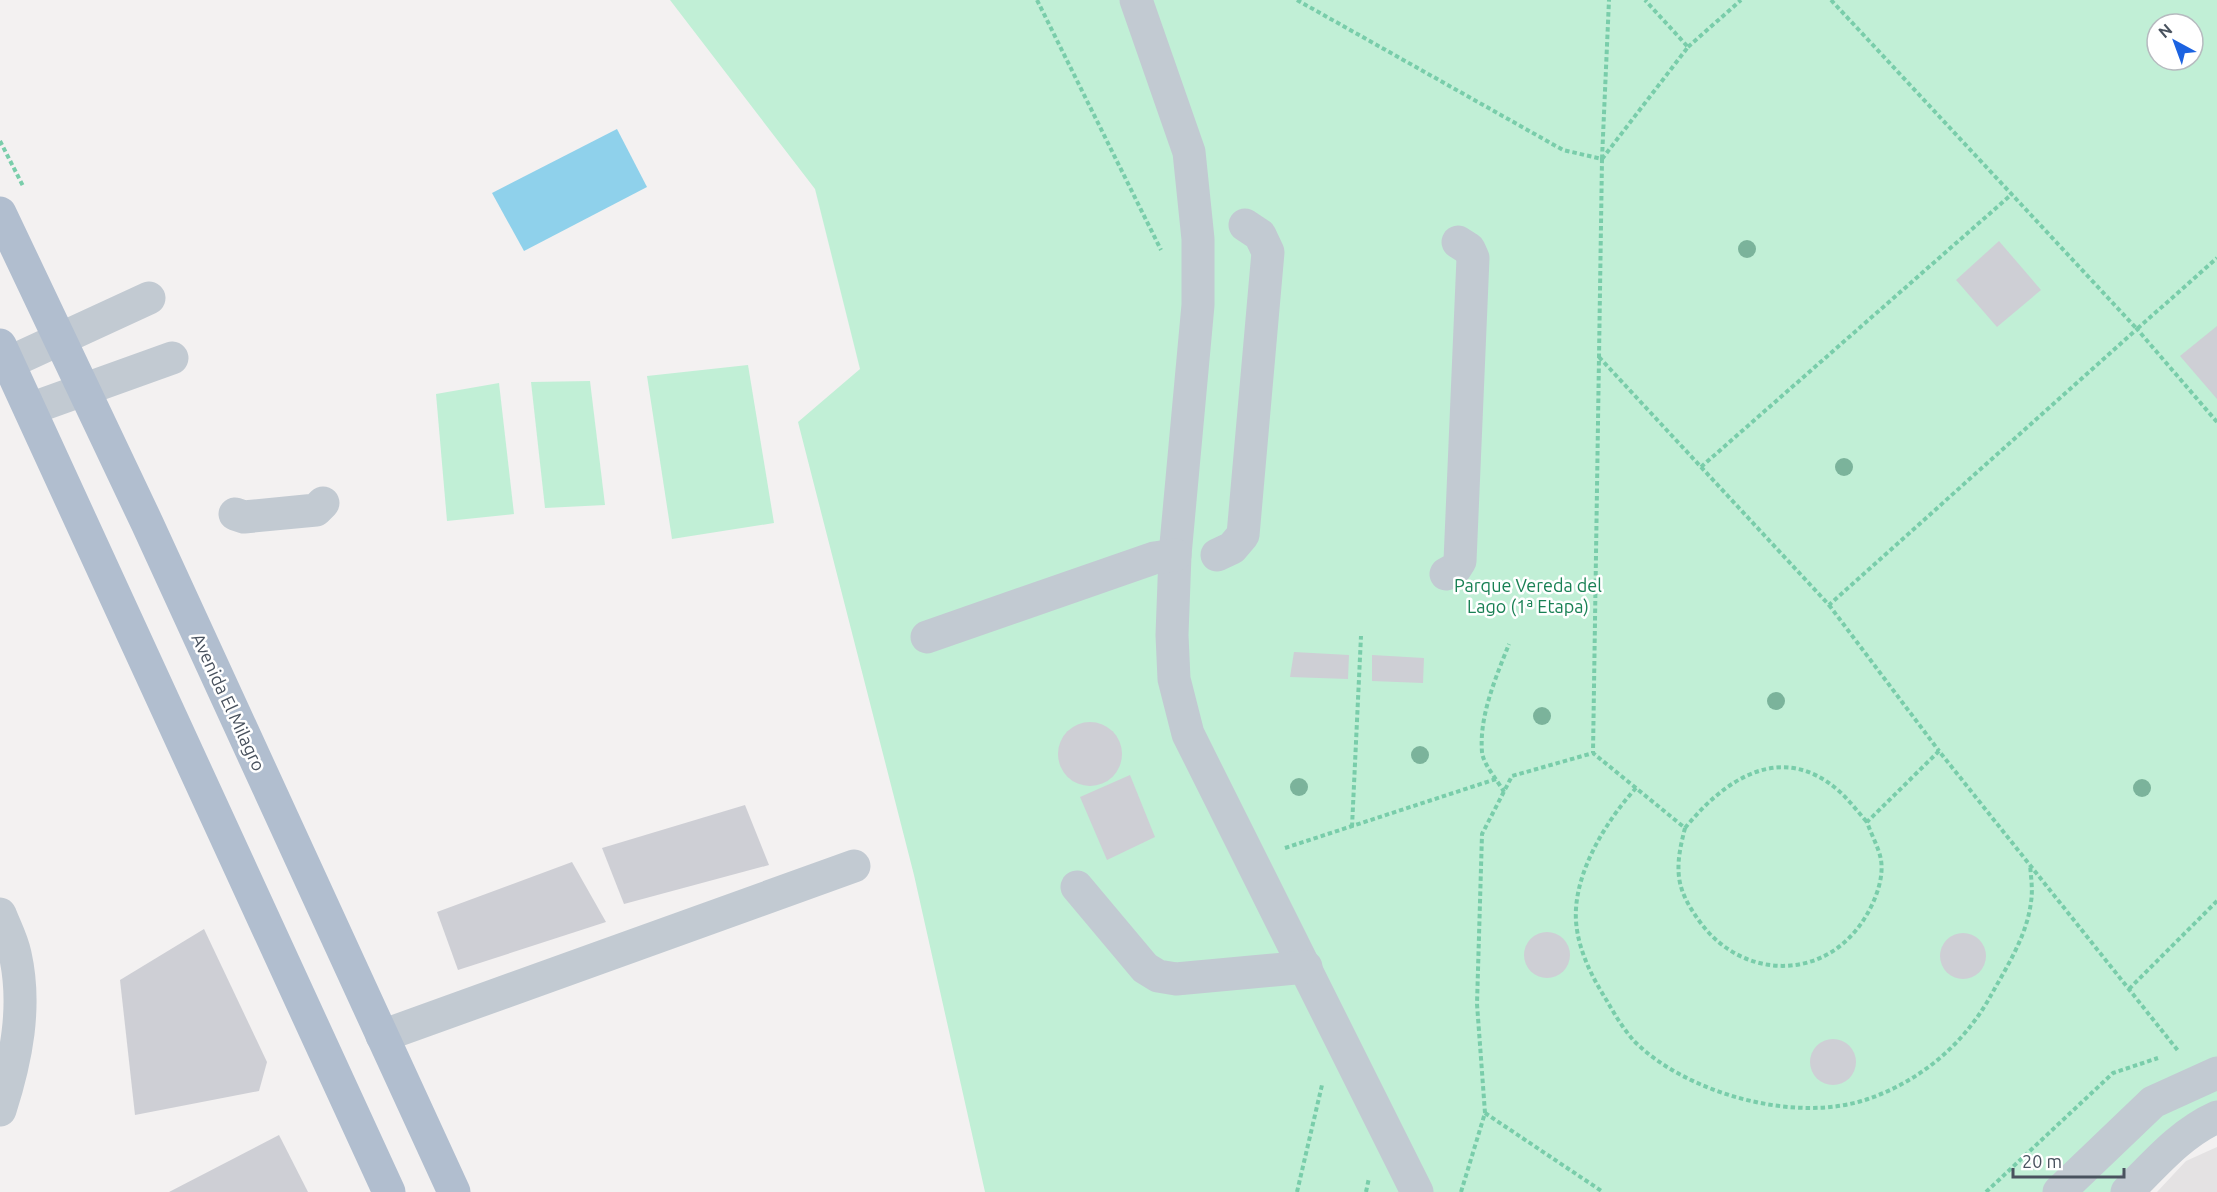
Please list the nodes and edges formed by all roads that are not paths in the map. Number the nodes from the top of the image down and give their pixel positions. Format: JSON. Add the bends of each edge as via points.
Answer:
{"nodes":[{"id":1,"x":1136,"y":0,"type":"edge"},
{"id":2,"x":0,"y":213,"type":"edge"},
{"id":3,"x":1245,"y":225,"type":"dead end"},
{"id":4,"x":1458,"y":242,"type":"dead end"},
{"id":5,"x":149,"y":298,"type":"dead end"},
{"id":6,"x":60,"y":340,"type":"junction"},
{"id":7,"x":3,"y":357,"type":"edge"},
{"id":8,"x":172,"y":358,"type":"dead end"},
{"id":9,"x":84,"y":391,"type":"junction"},
{"id":10,"x":30,"y":409,"type":"junction"},
{"id":11,"x":323,"y":503,"type":"dead end"},
{"id":12,"x":235,"y":514,"type":"dead end"},
{"id":13,"x":1175,"y":555,"type":"junction"},
{"id":14,"x":1217,"y":555,"type":"dead end"},
{"id":15,"x":1446,"y":574,"type":"dead end"},
{"id":16,"x":927,"y":637,"type":"dead end"},
{"id":17,"x":854,"y":866,"type":"dead end"},
{"id":18,"x":1077,"y":887,"type":"dead end"},
{"id":19,"x":0,"y":914,"type":"edge"},
{"id":20,"x":1306,"y":967,"type":"junction"},
{"id":21,"x":382,"y":1036,"type":"junction"},
{"id":22,"x":2217,"y":1073,"type":"edge"},
{"id":23,"x":0,"y":1110,"type":"edge"},
{"id":24,"x":2217,"y":1117,"type":"edge"},
{"id":25,"x":389,"y":1192,"type":"edge"},
{"id":26,"x":454,"y":1192,"type":"edge"},
{"id":27,"x":1417,"y":1192,"type":"edge"},
{"id":28,"x":2059,"y":1192,"type":"edge"},
{"id":29,"x":2127,"y":1192,"type":"edge"}],
"edges":[{"from":1,"to":13,"type":"street","via":[[1189,152],[1198,239],[1198,305]]},
{"from":2,"to":6,"type":"main road","name":"Avenida El Milagro"},
{"from":3,"to":14,"type":"street","via":[[1260,236],[1268,252],[1243,535],[1232,548]]},
{"from":4,"to":15,"type":"street","via":[[1469,249],[1473,258],[1460,561]]},
{"from":5,"to":6,"type":"street"},
{"from":6,"to":7,"type":"street"},
{"from":6,"to":9,"type":"main road","name":"Avenida El Milagro"},
{"from":7,"to":10,"type":"main road"},
{"from":8,"to":9,"type":"street"},
{"from":9,"to":10,"type":"street"},
{"from":9,"to":21,"type":"main road","name":"Avenida El Milagro"},
{"from":10,"to":25,"type":"main road"},
{"from":11,"to":12,"type":"street","via":[[316,510],[244,517]]},
{"from":13,"to":16,"type":"street","via":[[1154,558]]},
{"from":13,"to":20,"type":"street","via":[[1174,679],[1188,734]]},
{"from":17,"to":21,"type":"street"},
{"from":18,"to":20,"type":"street","via":[[1145,968],[1158,976],[1176,980]]},
{"from":19,"to":23,"type":"street","via":[[15,952],[21,999],[15,1063]]},
{"from":20,"to":27,"type":"street"},
{"from":21,"to":26,"type":"main road","name":"Avenida El Milagro"},
{"from":22,"to":28,"type":"street","via":[[2153,1102]]},
{"from":24,"to":29,"type":"street","via":[[2179,1140]]}]}
